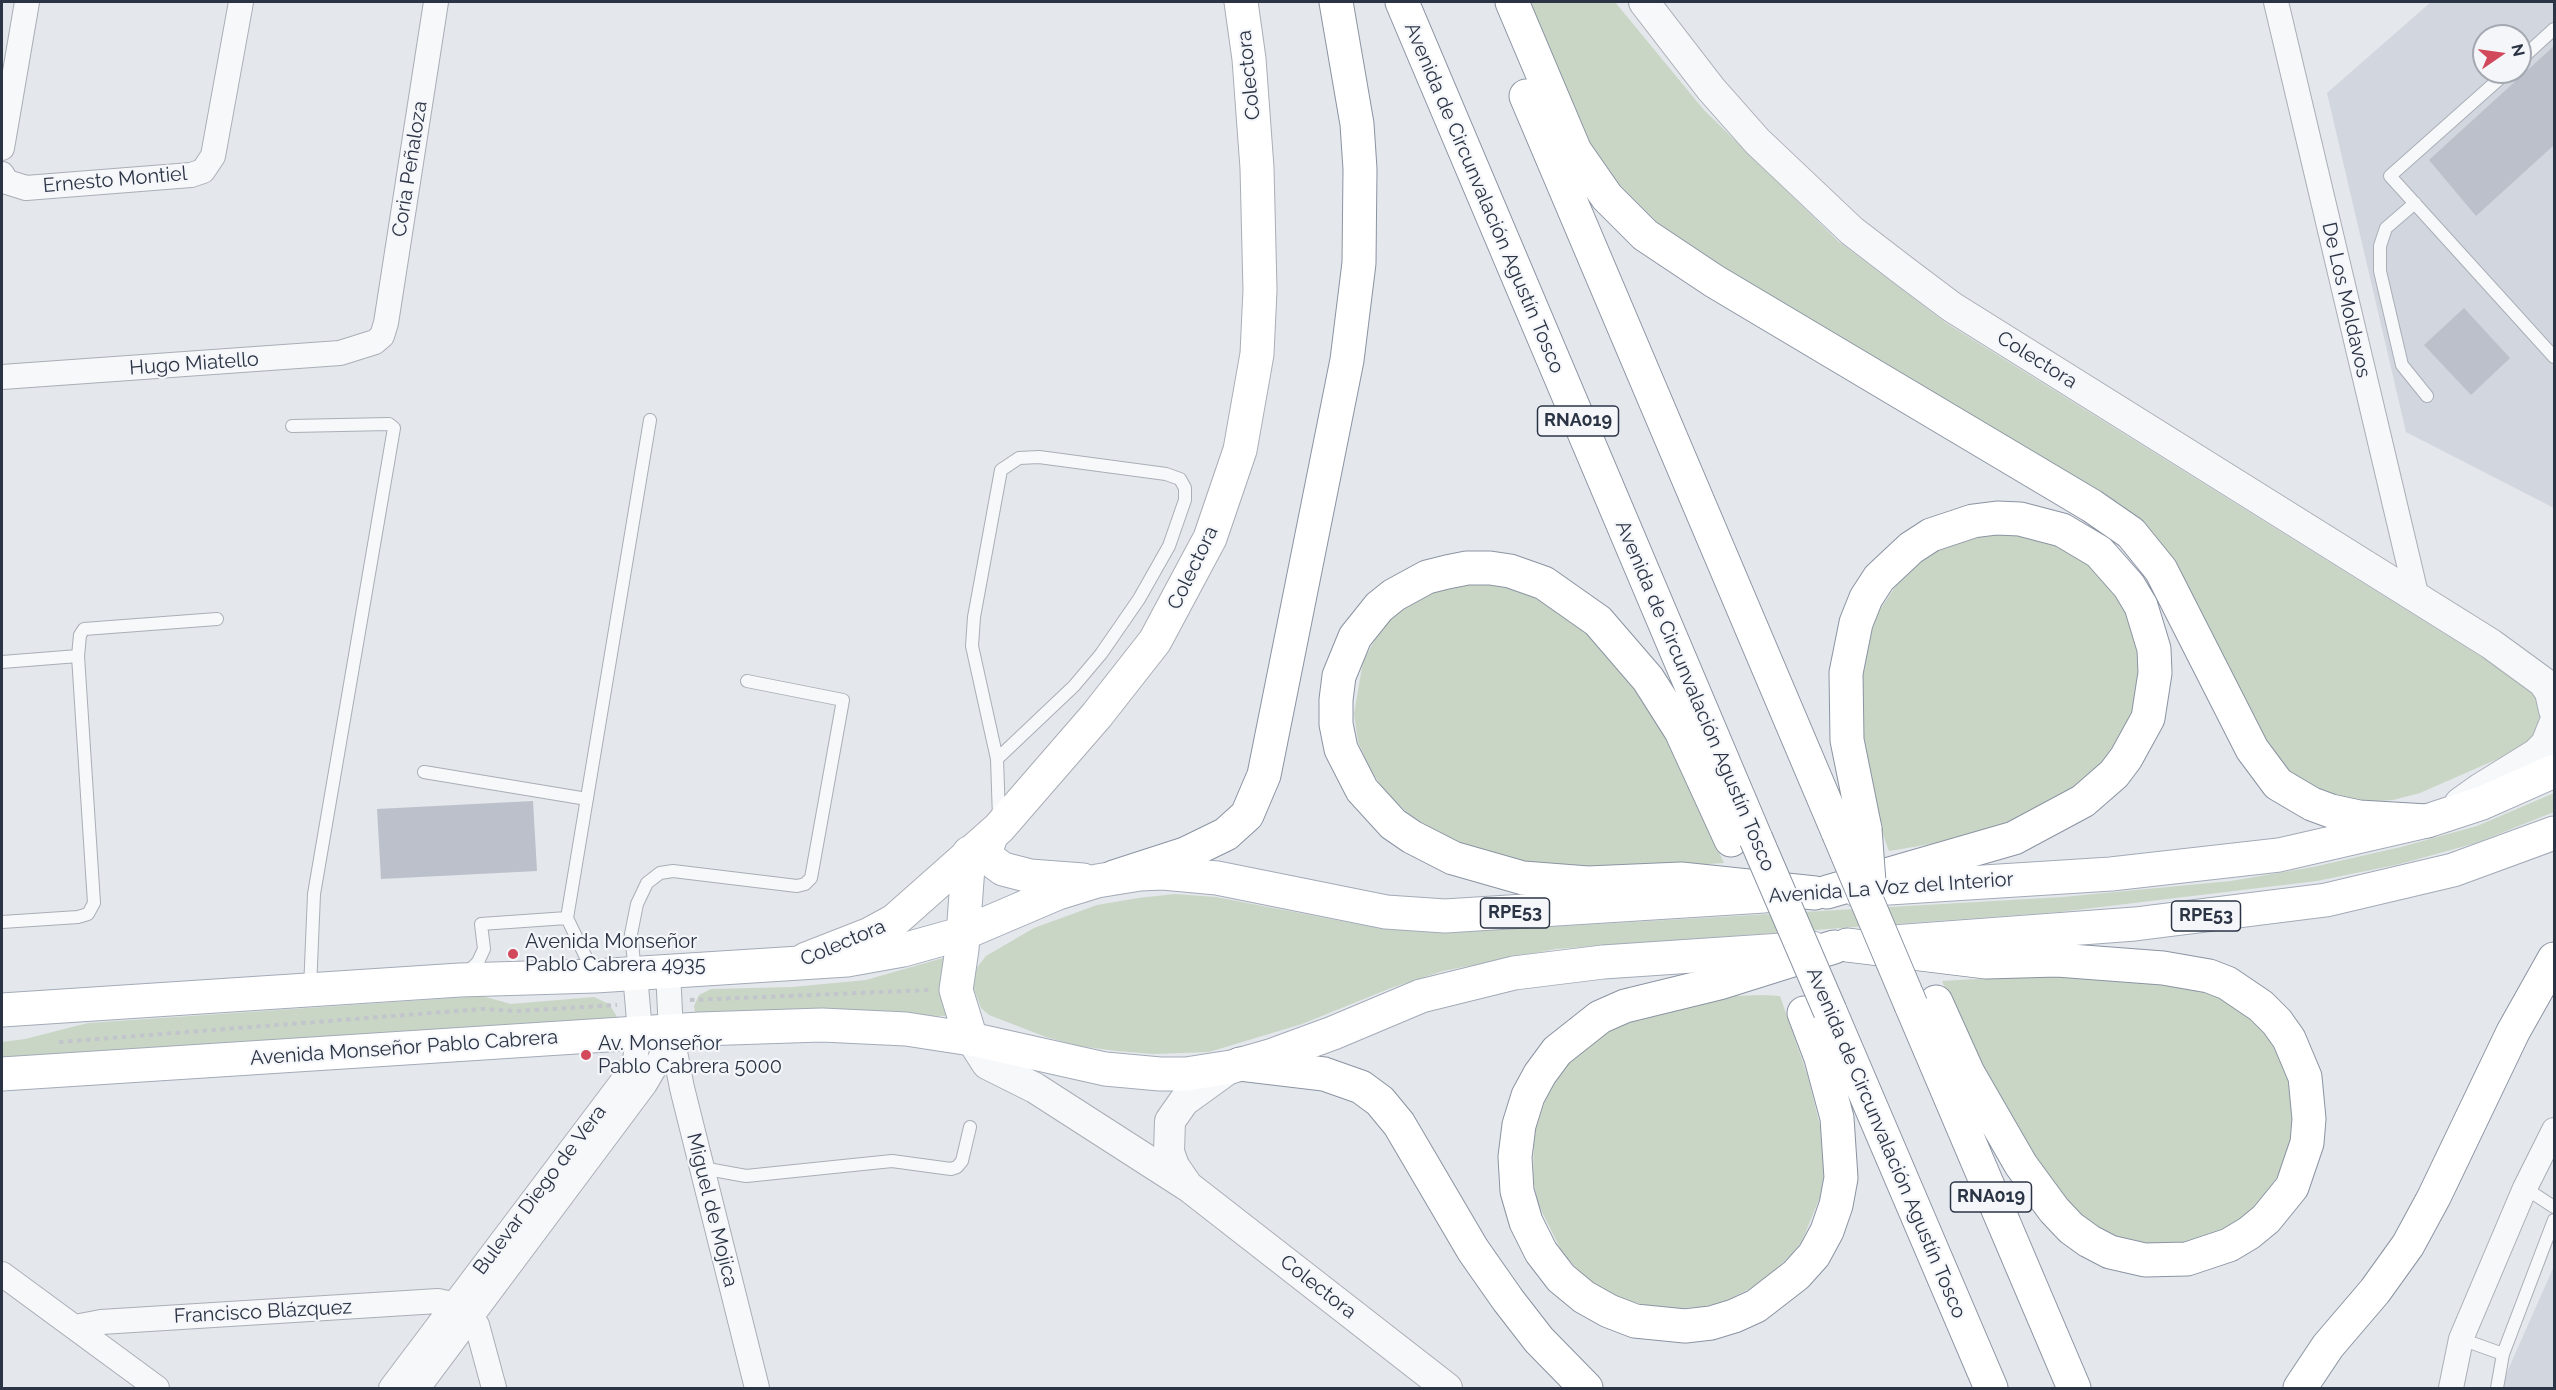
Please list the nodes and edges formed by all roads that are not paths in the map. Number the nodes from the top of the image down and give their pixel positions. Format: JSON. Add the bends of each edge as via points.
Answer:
{"nodes":[{"id":1,"x":27,"y":2,"type":"edge"},
{"id":2,"x":241,"y":2,"type":"edge"},
{"id":3,"x":436,"y":2,"type":"edge"},
{"id":4,"x":1241,"y":2,"type":"edge"},
{"id":5,"x":1336,"y":2,"type":"edge"},
{"id":6,"x":1402,"y":2,"type":"edge"},
{"id":7,"x":1487,"y":2,"type":"edge"},
{"id":8,"x":1512,"y":2,"type":"edge"},
{"id":9,"x":1644,"y":2,"type":"edge"},
{"id":10,"x":2276,"y":2,"type":"edge"},
{"id":11,"x":2554,"y":29,"type":"edge"},
{"id":12,"x":2532,"y":49,"type":"edge"},
{"id":13,"x":2494,"y":84,"type":"edge"},
{"id":14,"x":2,"y":148,"type":"edge"},
{"id":15,"x":2,"y":174,"type":"edge"},
{"id":16,"x":2415,"y":203,"type":"junction"},
{"id":17,"x":382,"y":336,"type":"joint"},
{"id":18,"x":2554,"y":357,"type":"edge"},
{"id":19,"x":2,"y":377,"type":"edge"},
{"id":20,"x":2427,"y":396,"type":"dead end"},
{"id":21,"x":651,"y":420,"type":"dead end"},
{"id":22,"x":292,"y":426,"type":"dead end"},
{"id":23,"x":2417,"y":598,"type":"junction"},
{"id":24,"x":217,"y":620,"type":"dead end"},
{"id":25,"x":2492,"y":644,"type":"junction"},
{"id":26,"x":78,"y":656,"type":"junction"},
{"id":27,"x":2,"y":662,"type":"edge"},
{"id":28,"x":2554,"y":671,"type":"edge"},
{"id":29,"x":747,"y":681,"type":"dead end"},
{"id":30,"x":2554,"y":710,"type":"edge"},
{"id":31,"x":2554,"y":724,"type":"edge"},
{"id":32,"x":998,"y":759,"type":"junction"},
{"id":33,"x":2554,"y":771,"type":"edge"},
{"id":34,"x":424,"y":772,"type":"dead end"},
{"id":35,"x":587,"y":799,"type":"junction"},
{"id":36,"x":2436,"y":818,"type":"junction"},
{"id":37,"x":1852,"y":831,"type":"junction"},
{"id":38,"x":2554,"y":833,"type":"edge"},
{"id":39,"x":986,"y":839,"type":"junction"},
{"id":40,"x":1744,"y":839,"type":"junction"},
{"id":41,"x":1217,"y":878,"type":"joint"},
{"id":42,"x":1106,"y":879,"type":"junction"},
{"id":43,"x":1821,"y":893,"type":"junction"},
{"id":44,"x":567,"y":918,"type":"junction"},
{"id":45,"x":2,"y":922,"type":"edge"},
{"id":46,"x":964,"y":933,"type":"junction"},
{"id":47,"x":1842,"y":946,"type":"junction"},
{"id":48,"x":2554,"y":959,"type":"edge"},
{"id":49,"x":791,"y":965,"type":"junction"},
{"id":50,"x":595,"y":976,"type":"junction"},
{"id":51,"x":460,"y":980,"type":"junction"},
{"id":52,"x":310,"y":990,"type":"junction"},
{"id":53,"x":653,"y":1002,"type":"junction"},
{"id":54,"x":111,"y":1003,"type":"junction"},
{"id":55,"x":1923,"y":1004,"type":"junction"},
{"id":56,"x":2,"y":1010,"type":"edge"},
{"id":57,"x":1817,"y":1012,"type":"junction"},
{"id":58,"x":2,"y":1033,"type":"edge"},
{"id":59,"x":971,"y":1039,"type":"junction"},
{"id":60,"x":1235,"y":1065,"type":"junction"},
{"id":61,"x":2,"y":1074,"type":"edge"},
{"id":62,"x":970,"y":1127,"type":"dead end"},
{"id":63,"x":2554,"y":1130,"type":"edge"},
{"id":64,"x":702,"y":1168,"type":"junction"},
{"id":65,"x":1188,"y":1187,"type":"junction"},
{"id":66,"x":2525,"y":1188,"type":"junction"},
{"id":67,"x":2554,"y":1207,"type":"edge"},
{"id":68,"x":2554,"y":1220,"type":"edge"},
{"id":69,"x":2,"y":1275,"type":"edge"},
{"id":70,"x":461,"y":1310,"type":"junction"},
{"id":71,"x":75,"y":1327,"type":"junction"},
{"id":72,"x":2461,"y":1339,"type":"junction"},
{"id":73,"x":2503,"y":1354,"type":"junction"},
{"id":74,"x":157,"y":1389,"type":"edge"},
{"id":75,"x":391,"y":1389,"type":"edge"},
{"id":76,"x":418,"y":1389,"type":"edge"},
{"id":77,"x":494,"y":1389,"type":"edge"},
{"id":78,"x":757,"y":1389,"type":"edge"},
{"id":79,"x":1447,"y":1389,"type":"edge"},
{"id":80,"x":1586,"y":1389,"type":"edge"},
{"id":81,"x":1991,"y":1389,"type":"edge"},
{"id":82,"x":2074,"y":1389,"type":"edge"},
{"id":83,"x":2300,"y":1389,"type":"edge"},
{"id":84,"x":2451,"y":1389,"type":"edge"},
{"id":85,"x":2497,"y":1389,"type":"edge"}],
"edges":[{"from":1,"to":14,"type":"street"},
{"from":2,"to":15,"type":"street","name":"Ernesto Montiel","via":[[213,156],[203,171],[27,188],[16,187]]},
{"from":3,"to":17,"type":"street","name":"Coria Peñaloza"},
{"from":4,"to":39,"type":"main road","name":"Colectora","via":[[1254,114],[1260,290],[1257,354],[1240,450],[1210,538],[1155,641],[1097,715]]},
{"from":5,"to":42,"type":"main road","via":[[1357,124],[1359,263],[1347,360],[1264,775],[1252,807],[1226,834],[1185,854]]},
{"from":6,"to":40,"type":"main road","name":"Avenida de Circunvalación Agustín Tosco","number":"RNA019"},
{"from":7,"to":37,"type":"main road","number":"RNA019"},
{"from":8,"to":36,"type":"main road","via":[[1575,151],[1607,197],[1639,230],[1674,256],[2131,533],[2161,570],[2252,749],[2285,789],[2312,804],[2359,817]]},
{"from":9,"to":23,"type":"street","name":"Colectora","via":[[1711,89],[1758,141],[1844,223],[1904,271],[1952,307]]},
{"from":10,"to":23,"type":"street","name":"De Los Moldavos"},
{"from":11,"to":12,"type":"lane"},
{"from":13,"to":16,"type":"lane","via":[[2390,176]]},
{"from":16,"to":18,"type":"lane"},
{"from":16,"to":20,"type":"lane","via":[[2386,228],[2380,246],[2380,271],[2402,365]]},
{"from":17,"to":19,"type":"street","name":"Hugo Miatello","via":[[358,350],[340,353]]},
{"from":21,"to":35,"type":"lane"},
{"from":22,"to":52,"type":"lane","via":[[389,424],[394,428],[314,894]]},
{"from":23,"to":25,"type":"street","name":"Colectora"},
{"from":24,"to":26,"type":"lane","via":[[84,629]]},
{"from":25,"to":28,"type":"street","name":"Colectora"},
{"from":25,"to":30,"type":"street","name":"Colectora","via":[[2543,682]]},
{"from":26,"to":27,"type":"lane"},
{"from":26,"to":45,"type":"lane","via":[[94,903],[88,914],[78,917]]},
{"from":29,"to":53,"type":"lane","via":[[843,700],[811,878],[797,886],[673,871],[660,873],[647,883],[637,904],[631,934]]},
{"from":31,"to":36,"type":"street","via":[[2546,744],[2536,754]]},
{"from":32,"to":32,"type":"lane","via":[[972,646],[1001,470],[1019,458],[1039,457],[1180,479],[1185,500],[1169,546],[1139,599],[1074,686]]},
{"from":32,"to":39,"type":"lane"},
{"from":33,"to":36,"type":"main road","name":"Avenida La Voz del Interior","number":"RPE53"},
{"from":34,"to":35,"type":"lane"},
{"from":35,"to":44,"type":"lane"},
{"from":36,"to":43,"type":"main road","name":"Avenida La Voz del Interior","number":"RPE53","via":[[2318,848],[2211,864]]},
{"from":37,"to":43,"type":"main road","via":[[1845,684],[1856,623],[1879,578],[1911,548],[1931,536],[1972,521],[1997,518],[2020,519],[2062,530],[2099,552],[2115,567],[2133,592],[2149,627],[2154,649],[2154,684],[2148,718],[2114,774],[2083,801],[2014,838]]},
{"from":37,"to":55,"type":"main road","number":"RNA019","bridge":true,"via":[[1873,918]]},
{"from":38,"to":47,"type":"main road","number":"RPE53","via":[[2453,870],[2326,900],[2135,924]]},
{"from":39,"to":42,"type":"main road","via":[[988,858],[1003,869],[1030,876]]},
{"from":39,"to":46,"type":"main road"},
{"from":39,"to":49,"type":"main road","name":"Colectora","via":[[894,921]]},
{"from":40,"to":43,"type":"main road","via":[[1648,679],[1598,621],[1544,583],[1490,568],[1467,568],[1428,577],[1379,607],[1355,637],[1339,676],[1336,724],[1341,748],[1362,790],[1393,824],[1412,837],[1453,858],[1523,878],[1588,883],[1681,879]]},
{"from":40,"to":57,"type":"main road","name":"Avenida de Circunvalación Agustín Tosco","number":"RNA019","bridge":true,"via":[[1792,924]]},
{"from":41,"to":42,"type":"main road","name":"Avenida Monseñor Pablo Cabrera","via":[[1164,873]]},
{"from":41,"to":43,"type":"main road","name":"Avenida La Voz del Interior","number":"RPE53","via":[[1386,912],[1445,916]]},
{"from":42,"to":46,"type":"main road","name":"Avenida Monseñor Pablo Cabrera","via":[[1058,893]]},
{"from":44,"to":50,"type":"lane"},
{"from":44,"to":51,"type":"lane","via":[[481,924],[484,949],[478,962]]},
{"from":46,"to":49,"type":"main road","name":"Avenida Monseñor Pablo Cabrera","via":[[875,956]]},
{"from":46,"to":59,"type":"main road","via":[[956,990]]},
{"from":47,"to":55,"type":"main road","via":[[1986,963],[2057,960],[2163,968],[2227,983],[2277,1022],[2305,1077],[2307,1143],[2292,1187],[2266,1219],[2219,1249],[2187,1259],[2145,1260],[2110,1252],[2071,1228],[2054,1210],[2021,1165]]},
{"from":47,"to":57,"type":"main road","via":[[1719,984],[1625,1006],[1600,1017],[1557,1051],[1528,1096],[1515,1157],[1517,1191],[1526,1222],[1541,1252],[1561,1278],[1609,1311],[1635,1321],[1685,1326],[1712,1323],[1742,1313],[1778,1292],[1797,1275],[1827,1231],[1841,1178],[1837,1118],[1821,1058]]},
{"from":47,"to":60,"type":"main road","name":"Avenida Monseñor Pablo Cabrera","number":"RPE53","via":[[1603,962],[1514,973],[1448,988],[1323,1037]]},
{"from":48,"to":83,"type":"main road","via":[[2507,1043],[2412,1238],[2328,1346]]},
{"from":49,"to":53,"type":"main road","name":"Avenida Monseñor Pablo Cabrera"},
{"from":50,"to":51,"type":"main road","name":"Avenida Monseñor Pablo Cabrera"},
{"from":50,"to":53,"type":"main road","name":"Avenida Monseñor Pablo Cabrera"},
{"from":51,"to":52,"type":"main road","name":"Avenida Monseñor Pablo Cabrera"},
{"from":52,"to":54,"type":"main road","name":"Avenida Monseñor Pablo Cabrera"},
{"from":53,"to":59,"type":"main road","name":"Avenida Monseñor Pablo Cabrera"},
{"from":53,"to":61,"type":"main road","name":"Avenida Monseñor Pablo Cabrera"},
{"from":53,"to":64,"type":"street","name":"Miguel de Mojica"},
{"from":53,"to":70,"type":"street","name":"Bulevar Diego de Vera","via":[[627,1075]]},
{"from":54,"to":56,"type":"main road","name":"Avenida Monseñor Pablo Cabrera"},
{"from":54,"to":58,"type":"main road"},
{"from":55,"to":82,"type":"main road","number":"RNA019"},
{"from":57,"to":81,"type":"main road","name":"Avenida de Circunvalación Agustín Tosco","number":"RNA019"},
{"from":59,"to":60,"type":"main road","name":"Avenida Monseñor Pablo Cabrera","via":[[1131,1072],[1186,1074]]},
{"from":59,"to":65,"type":"street","name":"Colectora","via":[[979,1054],[996,1070],[1035,1088]]},
{"from":60,"to":65,"type":"street","via":[[1184,1101],[1170,1121],[1169,1152]]},
{"from":60,"to":80,"type":"main road","via":[[1324,1074],[1361,1087],[1380,1101],[1399,1124],[1468,1242],[1508,1300],[1539,1340]]},
{"from":62,"to":64,"type":"lane","via":[[962,1161],[951,1169],[892,1161],[746,1176]]},
{"from":63,"to":66,"type":"street"},
{"from":64,"to":78,"type":"street","name":"Miguel de Mojica"},
{"from":65,"to":79,"type":"street","name":"Colectora"},
{"from":66,"to":67,"type":"lane"},
{"from":66,"to":72,"type":"street"},
{"from":68,"to":73,"type":"lane"},
{"from":69,"to":71,"type":"street"},
{"from":70,"to":71,"type":"street","name":"Francisco Blázquez","via":[[438,1301],[101,1322]]},
{"from":70,"to":75,"type":"street","name":"Bulevar Diego de Vera"},
{"from":70,"to":76,"type":"street","name":"Bulevar Diego de Vera"},
{"from":70,"to":77,"type":"street","via":[[480,1332]]},
{"from":71,"to":74,"type":"street"},
{"from":72,"to":73,"type":"lane"},
{"from":72,"to":84,"type":"street"},
{"from":73,"to":85,"type":"lane"}]}
